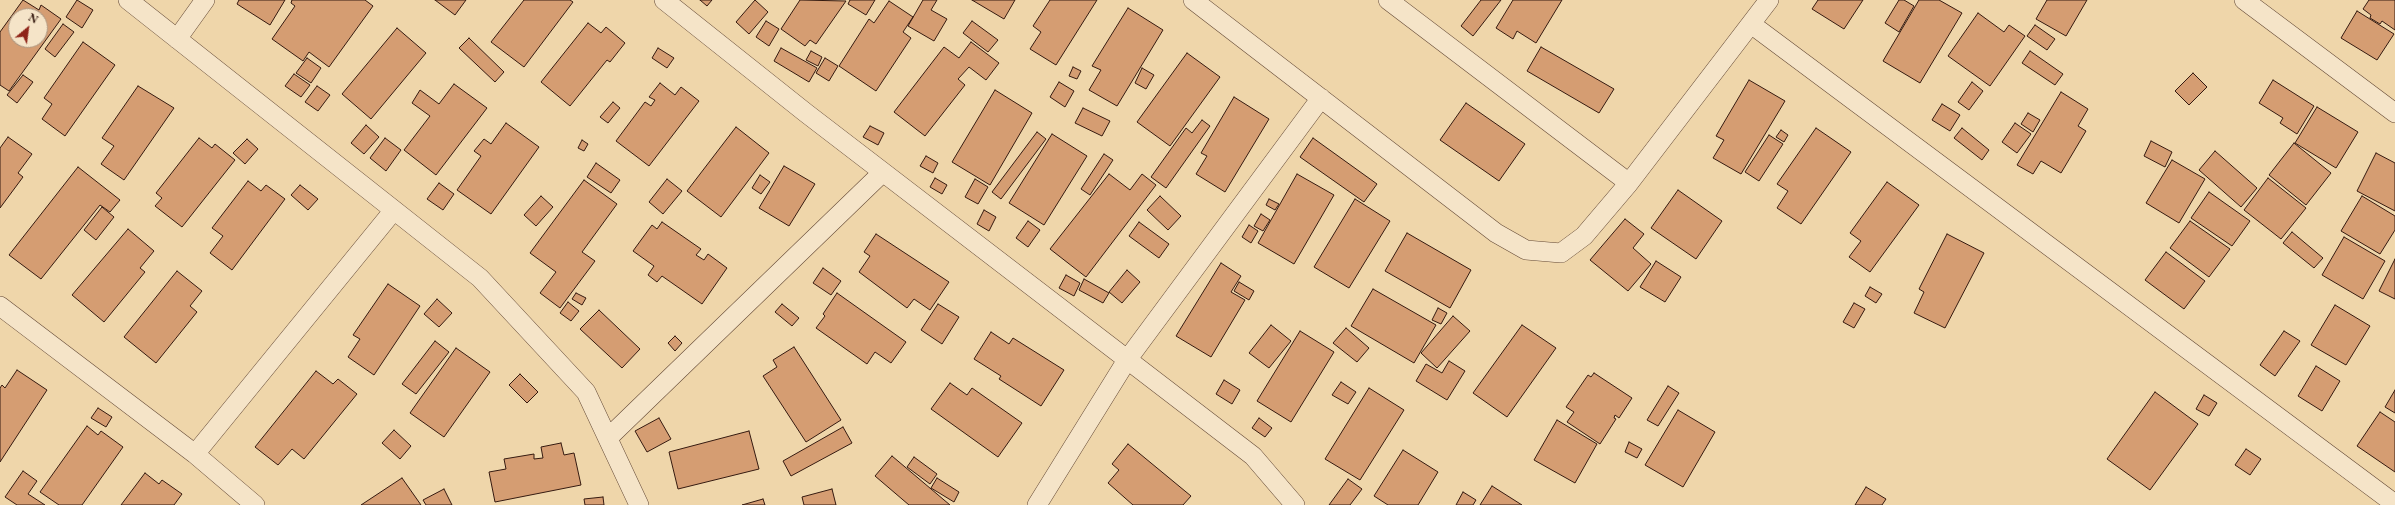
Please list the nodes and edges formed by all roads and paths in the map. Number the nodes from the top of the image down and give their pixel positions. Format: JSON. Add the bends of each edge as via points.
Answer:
{"nodes":[{"id":1,"x":128,"y":0,"type":"edge"},
{"id":2,"x":205,"y":0,"type":"edge"},
{"id":3,"x":664,"y":0,"type":"edge"},
{"id":4,"x":1193,"y":0,"type":"edge"},
{"id":5,"x":1388,"y":0,"type":"edge"},
{"id":6,"x":1769,"y":0,"type":"edge"},
{"id":7,"x":2244,"y":0,"type":"edge"},
{"id":8,"x":1751,"y":24,"type":"junction"},
{"id":9,"x":177,"y":39,"type":"junction"},
{"id":10,"x":1320,"y":98,"type":"junction"},
{"id":11,"x":2395,"y":113,"type":"edge"},
{"id":12,"x":883,"y":172,"type":"junction"},
{"id":13,"x":1629,"y":183,"type":"junction"},
{"id":14,"x":394,"y":210,"type":"junction"},
{"id":15,"x":0,"y":306,"type":"edge"},
{"id":16,"x":1127,"y":360,"type":"junction"},
{"id":17,"x":609,"y":437,"type":"junction"},
{"id":18,"x":196,"y":454,"type":"junction"},
{"id":19,"x":2395,"y":504,"type":"edge"},
{"id":20,"x":255,"y":505,"type":"edge"},
{"id":21,"x":639,"y":505,"type":"edge"},
{"id":22,"x":1037,"y":505,"type":"edge"},
{"id":23,"x":1295,"y":505,"type":"edge"}],
"edges":[{"from":1,"to":9,"type":"street"},
{"from":2,"to":9,"type":"street"},
{"from":3,"to":12,"type":"street"},
{"from":4,"to":10,"type":"street"},
{"from":5,"to":13,"type":"street"},
{"from":6,"to":8,"type":"street"},
{"from":7,"to":11,"type":"street"},
{"from":8,"to":13,"type":"street"},
{"from":8,"to":19,"type":"street"},
{"from":9,"to":14,"type":"street"},
{"from":10,"to":13,"type":"street","via":[[1496,233],[1526,250],[1560,253],[1584,236]]},
{"from":10,"to":16,"type":"street","via":[[1227,228]]},
{"from":12,"to":16,"type":"street"},
{"from":12,"to":17,"type":"street"},
{"from":14,"to":17,"type":"street","via":[[480,278],[586,392]]},
{"from":14,"to":18,"type":"street"},
{"from":15,"to":18,"type":"street"},
{"from":16,"to":22,"type":"street"},
{"from":16,"to":23,"type":"street","via":[[1253,456]]},
{"from":17,"to":21,"type":"street"},
{"from":18,"to":20,"type":"street"}]}
